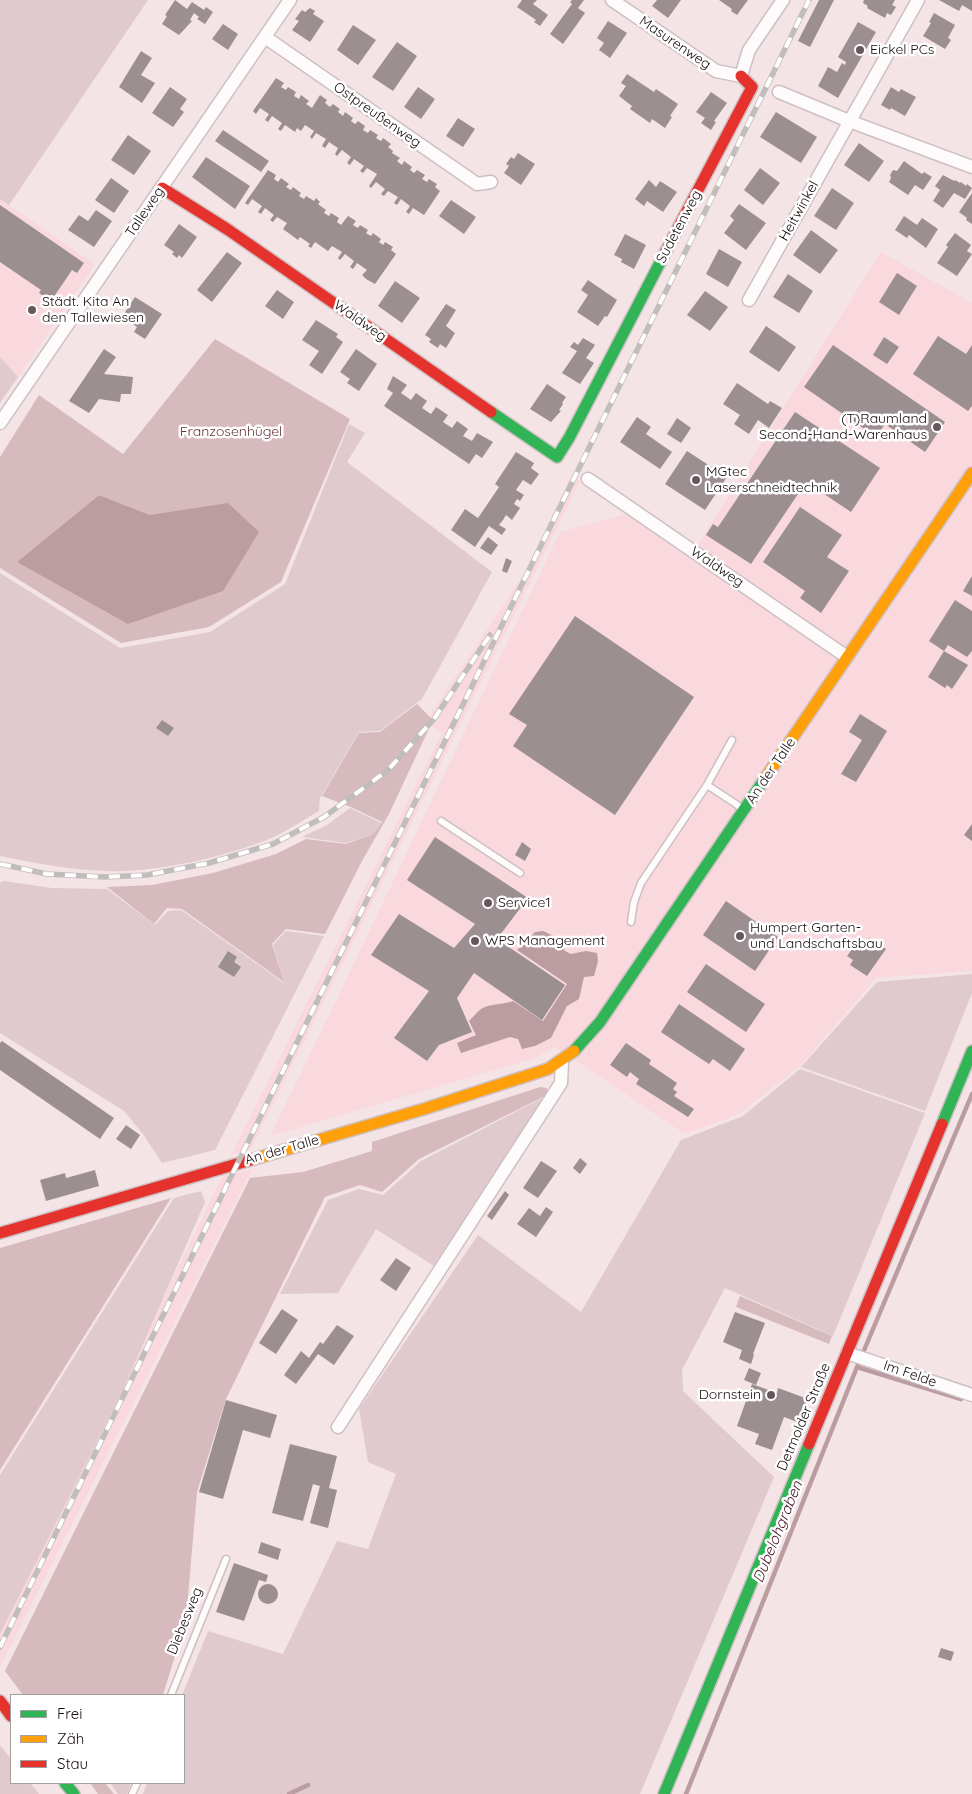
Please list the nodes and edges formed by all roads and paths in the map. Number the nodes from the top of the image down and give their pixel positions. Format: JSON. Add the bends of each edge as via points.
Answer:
{"nodes":[{"id":1,"x":290,"y":0,"type":"edge"},
{"id":2,"x":612,"y":0,"type":"edge"},
{"id":3,"x":783,"y":0,"type":"edge"},
{"id":4,"x":918,"y":0,"type":"edge"},
{"id":5,"x":265,"y":37,"type":"junction"},
{"id":6,"x":741,"y":76,"type":"junction"},
{"id":7,"x":779,"y":92,"type":"dead end"},
{"id":8,"x":849,"y":121,"type":"junction"},
{"id":9,"x":972,"y":167,"type":"edge"},
{"id":10,"x":491,"y":182,"type":"dead end"},
{"id":11,"x":162,"y":188,"type":"junction"},
{"id":12,"x":749,"y":300,"type":"dead end"},
{"id":13,"x":0,"y":423,"type":"edge"},
{"id":14,"x":556,"y":457,"type":"joint"},
{"id":15,"x":972,"y":473,"type":"edge"},
{"id":16,"x":588,"y":478,"type":"dead end"},
{"id":17,"x":847,"y":657,"type":"junction"},
{"id":18,"x":732,"y":740,"type":"dead end"},
{"id":19,"x":707,"y":785,"type":"junction"},
{"id":20,"x":744,"y":811,"type":"junction"},
{"id":21,"x":441,"y":821,"type":"dead end"},
{"id":22,"x":520,"y":873,"type":"dead end"},
{"id":23,"x":631,"y":922,"type":"dead end"},
{"id":24,"x":972,"y":1051,"type":"edge"},
{"id":25,"x":562,"y":1062,"type":"junction"},
{"id":26,"x":0,"y":1233,"type":"edge"},
{"id":27,"x":847,"y":1353,"type":"junction"},
{"id":28,"x":972,"y":1395,"type":"edge"},
{"id":29,"x":338,"y":1427,"type":"dead end"},
{"id":30,"x":226,"y":1559,"type":"dead end"},
{"id":31,"x":172,"y":1694,"type":"edge"},
{"id":32,"x":0,"y":1702,"type":"edge"},
{"id":33,"x":10,"y":1715,"type":"edge"},
{"id":34,"x":66,"y":1784,"type":"edge"},
{"id":35,"x":74,"y":1794,"type":"edge"},
{"id":36,"x":664,"y":1794,"type":"edge"}],
"edges":[{"from":1,"to":5,"type":"street","name":"Talleweg"},
{"from":2,"to":6,"type":"street","name":"Masurenweg","via":[[716,71]]},
{"from":3,"to":6,"type":"street","via":[[749,50]]},
{"from":4,"to":8,"type":"street","name":"Heitwinkel"},
{"from":5,"to":10,"type":"street","name":"Ostpreußenweg","via":[[477,184]]},
{"from":5,"to":11,"type":"street","name":"Talleweg"},
{"from":6,"to":14,"type":"street","name":"Sudetenweg","via":[[752,88],[569,438]]},
{"from":7,"to":8,"type":"street"},
{"from":8,"to":9,"type":"street"},
{"from":8,"to":12,"type":"street","name":"Heitwinkel"},
{"from":11,"to":13,"type":"street","name":"Talleweg"},
{"from":11,"to":14,"type":"street","name":"Waldweg","via":[[227,229]]},
{"from":15,"to":17,"type":"street","name":"An der Talle"},
{"from":16,"to":17,"type":"street","name":"Waldweg"},
{"from":17,"to":20,"type":"street","name":"An der Talle"},
{"from":18,"to":19,"type":"lane"},
{"from":19,"to":20,"type":"lane"},
{"from":19,"to":23,"type":"lane","via":[[641,883]]},
{"from":20,"to":25,"type":"street","name":"An der Talle","via":[[600,1022]]},
{"from":21,"to":22,"type":"lane"},
{"from":24,"to":27,"type":"street","name":"Detmolder Straße"},
{"from":25,"to":26,"type":"street","name":"An der Talle","via":[[424,1109]]},
{"from":25,"to":29,"type":"street","via":[[561,1083]]},
{"from":27,"to":28,"type":"street","name":"Im Felde"},
{"from":27,"to":36,"type":"street","name":"Detmolder Straße"},
{"from":30,"to":31,"type":"lane","name":"Diebesweg"},
{"from":32,"to":33,"type":"street"},
{"from":34,"to":35,"type":"street"}]}
